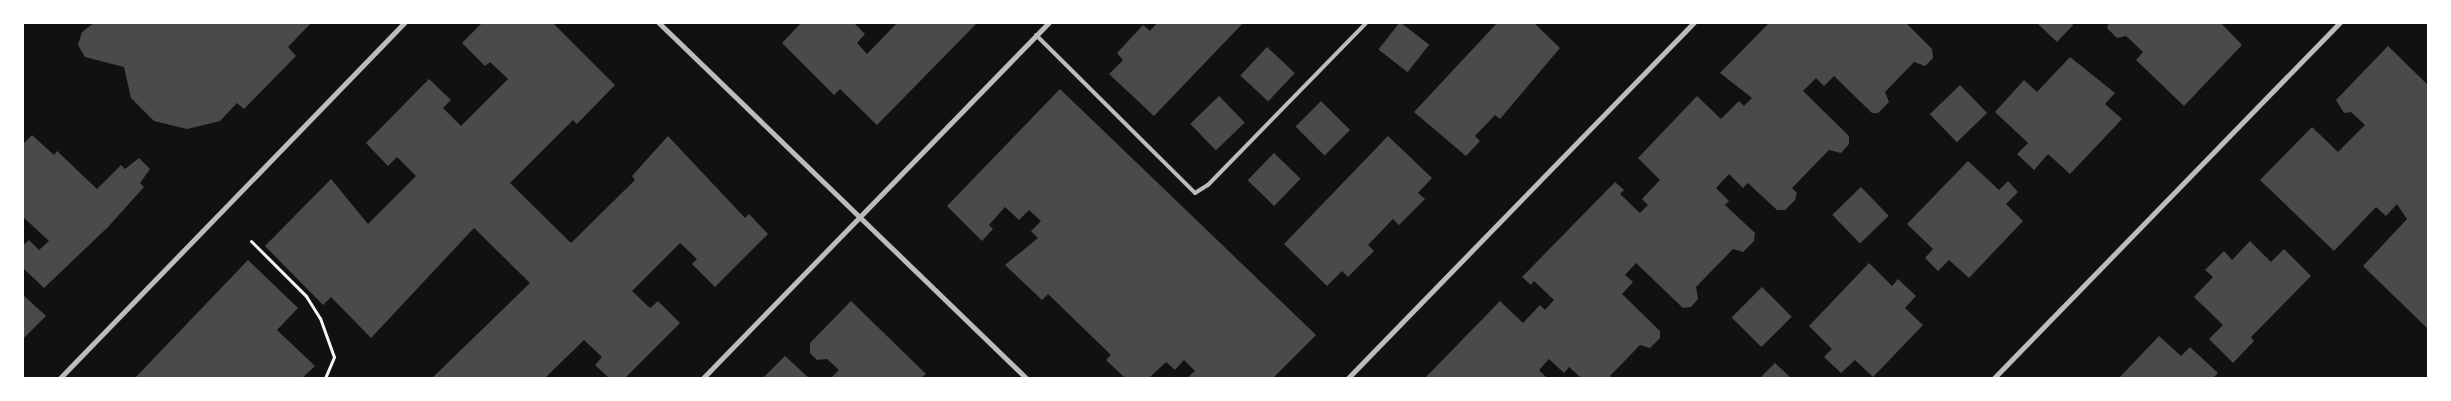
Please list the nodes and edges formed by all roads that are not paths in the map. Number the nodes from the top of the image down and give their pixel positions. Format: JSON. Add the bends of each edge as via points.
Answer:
{"nodes":[{"id":1,"x":405,"y":22,"type":"edge"},
{"id":2,"x":658,"y":22,"type":"edge"},
{"id":3,"x":1049,"y":22,"type":"edge"},
{"id":4,"x":1367,"y":22,"type":"edge"},
{"id":5,"x":1694,"y":22,"type":"edge"},
{"id":6,"x":2340,"y":22,"type":"edge"},
{"id":7,"x":1036,"y":35,"type":"junction"},
{"id":8,"x":860,"y":218,"type":"junction"},
{"id":9,"x":60,"y":378,"type":"edge"},
{"id":10,"x":704,"y":378,"type":"edge"},
{"id":11,"x":1026,"y":378,"type":"edge"},
{"id":12,"x":1348,"y":378,"type":"edge"},
{"id":13,"x":1994,"y":378,"type":"edge"}],
"edges":[{"from":1,"to":9,"type":"street"},
{"from":2,"to":8,"type":"street"},
{"from":3,"to":7,"type":"street"},
{"from":4,"to":7,"type":"lane","via":[[1208,185],[1195,193]]},
{"from":5,"to":12,"type":"street"},
{"from":6,"to":13,"type":"street"},
{"from":7,"to":8,"type":"street"},
{"from":8,"to":10,"type":"street"},
{"from":8,"to":11,"type":"street"}]}
